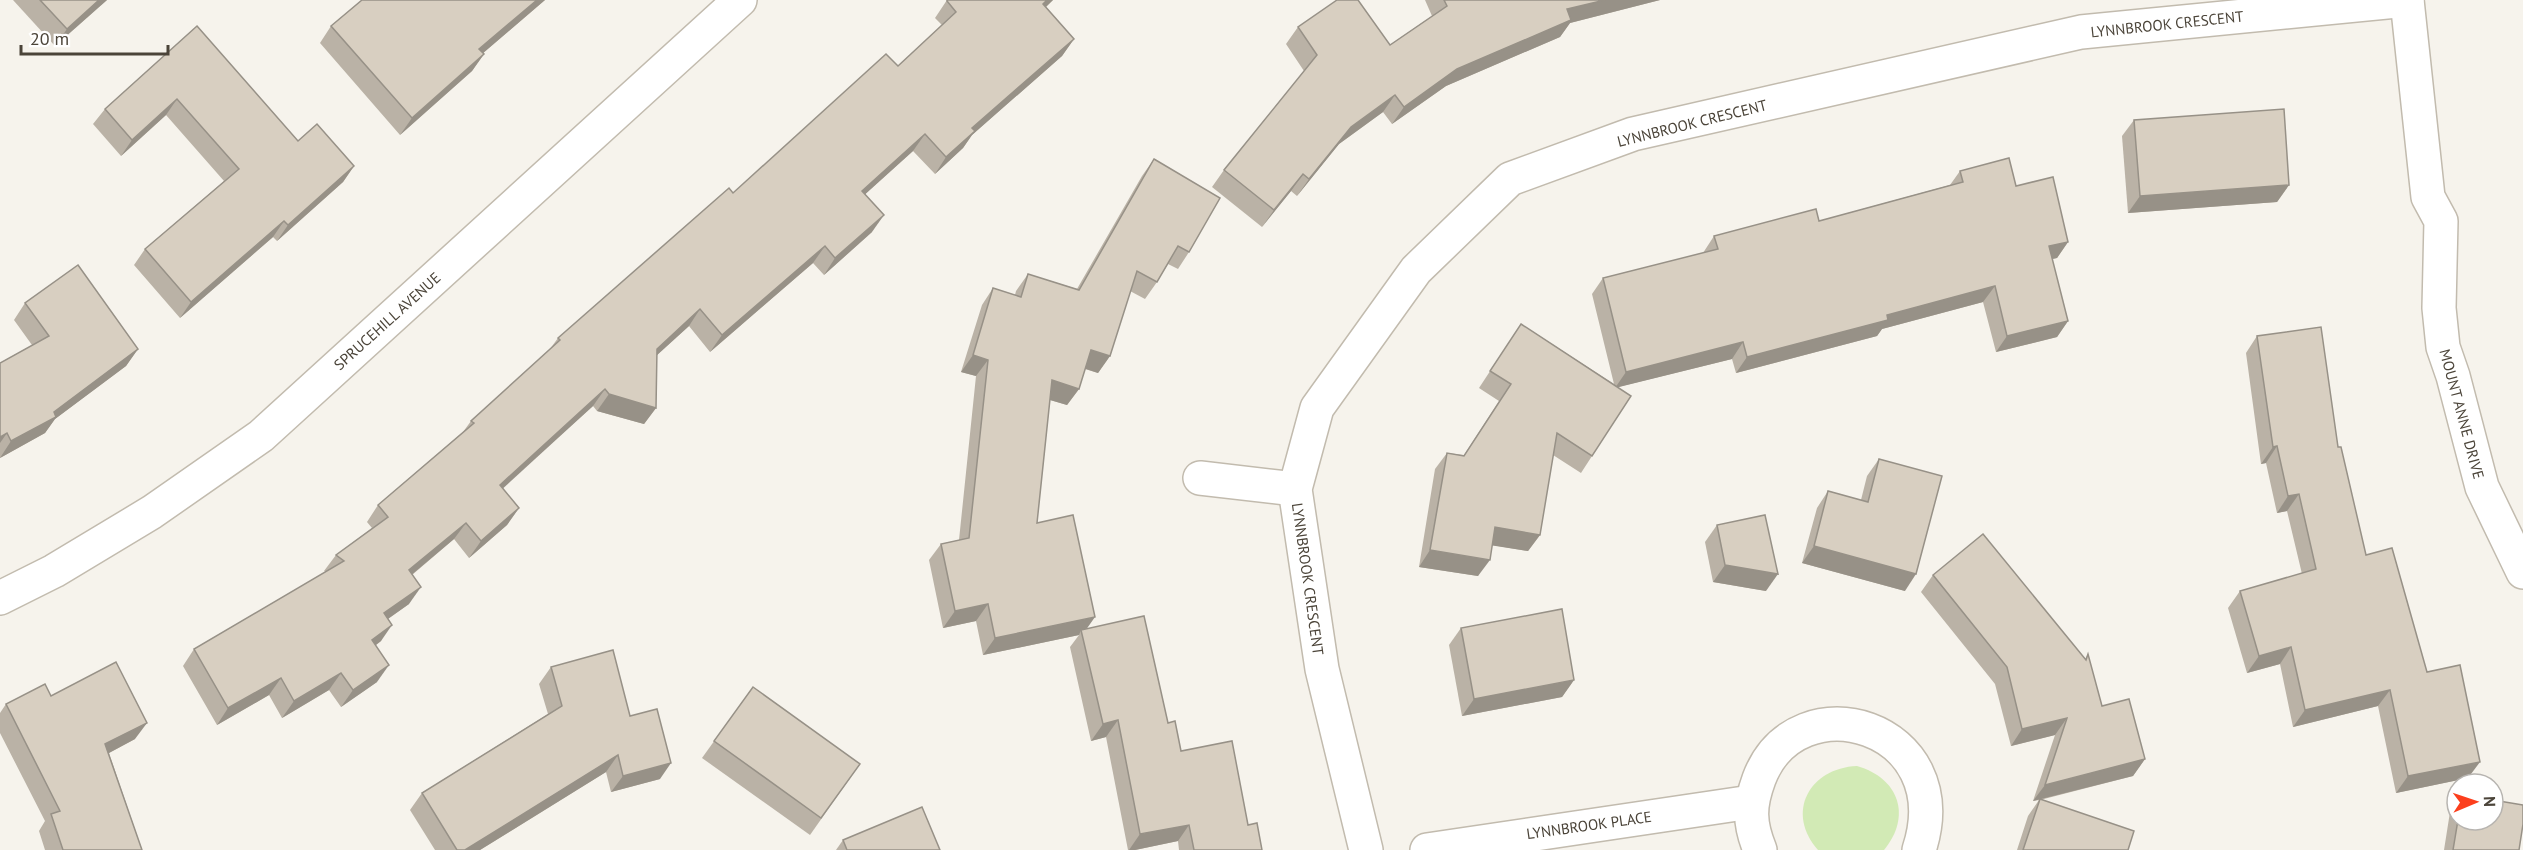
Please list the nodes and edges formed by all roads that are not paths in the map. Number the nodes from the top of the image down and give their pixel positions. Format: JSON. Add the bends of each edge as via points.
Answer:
{"nodes":[{"id":1,"x":740,"y":0,"type":"edge"},
{"id":2,"x":2407,"y":0,"type":"edge"},
{"id":3,"x":1200,"y":478,"type":"dead end"},
{"id":4,"x":1295,"y":489,"type":"junction"},
{"id":5,"x":2523,"y":572,"type":"edge"},
{"id":6,"x":0,"y":598,"type":"edge"},
{"id":7,"x":1751,"y":801,"type":"junction"},
{"id":8,"x":1366,"y":850,"type":"edge"},
{"id":9,"x":1427,"y":850,"type":"edge"},
{"id":10,"x":1760,"y":850,"type":"edge"},
{"id":11,"x":1919,"y":850,"type":"edge"}],
"edges":[{"from":1,"to":6,"type":"street","name":"SPRUCEHILL AVENUE","via":[[261,436],[152,512],[54,571]]},
{"from":2,"to":4,"type":"street","name":"LYNNBROOK CRESCENT","via":[[2082,32],[1634,134],[1510,179],[1416,270],[1317,408]]},
{"from":2,"to":5,"type":"street","name":"MOUNT ANNE DRIVE","via":[[2428,196],[2441,220],[2439,308],[2443,347],[2482,486]]},
{"from":3,"to":4,"type":"street"},
{"from":4,"to":8,"type":"street","name":"LYNNBROOK CRESCENT","via":[[1322,669]]},
{"from":7,"to":9,"type":"street","name":"LYNNBROOK PLACE"},
{"from":7,"to":10,"type":"street","via":[[1753,832]]},
{"from":7,"to":11,"type":"street","via":[[1764,765],[1785,742],[1810,729],[1840,724],[1870,729],[1908,757],[1923,784],[1927,826]]}]}
